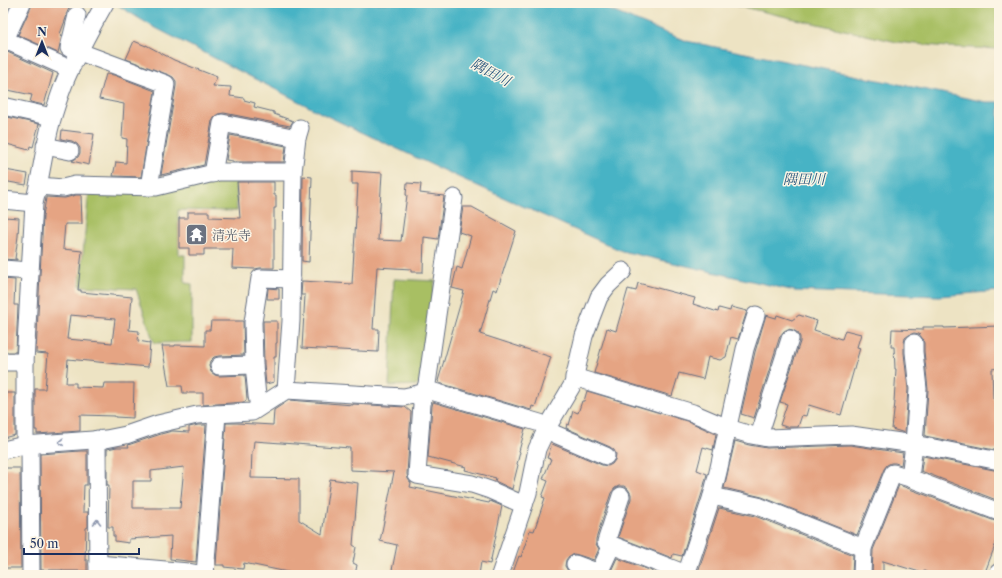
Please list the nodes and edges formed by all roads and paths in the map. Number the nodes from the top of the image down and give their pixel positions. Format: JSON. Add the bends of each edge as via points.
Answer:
{"nodes":[{"id":1,"x":22,"y":3,"type":"edge"},
{"id":2,"x":105,"y":3,"type":"edge"},
{"id":3,"x":77,"y":15,"type":"dead end"},
{"id":4,"x":4,"y":40,"type":"edge"},
{"id":5,"x":79,"y":52,"type":"junction"},
{"id":6,"x":70,"y":69,"type":"junction"},
{"id":7,"x":3,"y":106,"type":"edge"},
{"id":8,"x":52,"y":117,"type":"junction"},
{"id":9,"x":45,"y":146,"type":"junction"},
{"id":10,"x":70,"y":151,"type":"dead end"},
{"id":11,"x":293,"y":172,"type":"junction"},
{"id":12,"x":212,"y":174,"type":"junction"},
{"id":13,"x":39,"y":186,"type":"junction"},
{"id":14,"x":149,"y":187,"type":"junction"},
{"id":15,"x":454,"y":198,"type":"dead end"},
{"id":16,"x":3,"y":200,"type":"edge"},
{"id":17,"x":34,"y":203,"type":"junction"},
{"id":18,"x":3,"y":269,"type":"edge"},
{"id":19,"x":30,"y":271,"type":"junction"},
{"id":20,"x":623,"y":271,"type":"dead end"},
{"id":21,"x":292,"y":279,"type":"junction"},
{"id":22,"x":756,"y":315,"type":"dead end"},
{"id":23,"x":790,"y":339,"type":"dead end"},
{"id":24,"x":914,"y":343,"type":"dead end"},
{"id":25,"x":3,"y":362,"type":"edge"},
{"id":26,"x":25,"y":362,"type":"junction"},
{"id":27,"x":254,"y":365,"type":"junction"},
{"id":28,"x":219,"y":366,"type":"dead end"},
{"id":29,"x":574,"y":377,"type":"junction"},
{"id":30,"x":286,"y":390,"type":"junction"},
{"id":31,"x":424,"y":393,"type":"junction"},
{"id":32,"x":259,"y":407,"type":"junction"},
{"id":33,"x":217,"y":414,"type":"junction"},
{"id":34,"x":547,"y":428,"type":"junction"},
{"id":35,"x":728,"y":428,"type":"junction"},
{"id":36,"x":759,"y":436,"type":"junction"},
{"id":37,"x":97,"y":440,"type":"junction"},
{"id":38,"x":914,"y":444,"type":"junction"},
{"id":39,"x":27,"y":445,"type":"junction"},
{"id":40,"x":3,"y":450,"type":"edge"},
{"id":41,"x":606,"y":456,"type":"dead end"},
{"id":42,"x":999,"y":461,"type":"edge"},
{"id":43,"x":910,"y":478,"type":"junction"},
{"id":44,"x":621,"y":496,"type":"dead end"},
{"id":45,"x":712,"y":496,"type":"junction"},
{"id":46,"x":524,"y":505,"type":"junction"},
{"id":47,"x":999,"y":512,"type":"edge"},
{"id":48,"x":612,"y":545,"type":"junction"},
{"id":49,"x":863,"y":548,"type":"junction"},
{"id":50,"x":575,"y":564,"type":"dead end"},
{"id":51,"x":98,"y":569,"type":"edge"},
{"id":52,"x":999,"y":572,"type":"edge"},
{"id":53,"x":686,"y":574,"type":"edge"},
{"id":54,"x":31,"y":575,"type":"edge"},
{"id":55,"x":205,"y":575,"type":"edge"},
{"id":56,"x":500,"y":575,"type":"edge"},
{"id":57,"x":862,"y":575,"type":"edge"},
{"id":58,"x":998,"y":575,"type":"edge"}],
"edges":[{"from":1,"to":4,"type":"street"},
{"from":2,"to":5,"type":"street"},
{"from":3,"to":5,"type":"street","via":[[69,48]]},
{"from":4,"to":6,"type":"street"},
{"from":5,"to":6,"type":"street"},
{"from":5,"to":14,"type":"street","via":[[166,84]]},
{"from":6,"to":8,"type":"street"},
{"from":7,"to":8,"type":"street"},
{"from":8,"to":9,"type":"street"},
{"from":9,"to":10,"type":"street"},
{"from":9,"to":13,"type":"street"},
{"from":11,"to":12,"type":"street"},
{"from":11,"to":12,"type":"street","via":[[299,133],[222,123]]},
{"from":11,"to":21,"type":"street"},
{"from":12,"to":14,"type":"street"},
{"from":13,"to":14,"type":"street"},
{"from":13,"to":17,"type":"street"},
{"from":15,"to":31,"type":"street"},
{"from":16,"to":17,"type":"street"},
{"from":17,"to":19,"type":"street"},
{"from":18,"to":19,"type":"street"},
{"from":19,"to":26,"type":"street"},
{"from":20,"to":29,"type":"street","via":[[599,297],[584,336]]},
{"from":21,"to":27,"type":"street","via":[[260,278],[253,322]]},
{"from":21,"to":30,"type":"street"},
{"from":22,"to":35,"type":"street","via":[[745,349]]},
{"from":23,"to":36,"type":"street"},
{"from":24,"to":38,"type":"street","via":[[918,389]]},
{"from":25,"to":26,"type":"street"},
{"from":26,"to":39,"type":"street"},
{"from":27,"to":28,"type":"street"},
{"from":27,"to":32,"type":"street"},
{"from":29,"to":34,"type":"street","via":[[573,384]]},
{"from":29,"to":35,"type":"street","via":[[693,413]]},
{"from":30,"to":31,"type":"street","via":[[404,397]]},
{"from":30,"to":32,"type":"street"},
{"from":31,"to":34,"type":"street","via":[[431,391],[540,423]]},
{"from":31,"to":46,"type":"street","via":[[417,475],[472,484]]},
{"from":32,"to":33,"type":"street","via":[[252,412]]},
{"from":33,"to":37,"type":"street","via":[[197,414],[126,435]]},
{"from":33,"to":55,"type":"street"},
{"from":34,"to":41,"type":"street"},
{"from":34,"to":46,"type":"street","via":[[537,449]]},
{"from":35,"to":36,"type":"street"},
{"from":35,"to":45,"type":"street"},
{"from":36,"to":38,"type":"street","via":[[767,438],[851,435]]},
{"from":37,"to":39,"type":"street","one_way":true},
{"from":51,"to":37,"type":"street","one_way":true},
{"from":38,"to":42,"type":"street"},
{"from":38,"to":43,"type":"street"},
{"from":39,"to":40,"type":"street"},
{"from":39,"to":54,"type":"street"},
{"from":43,"to":47,"type":"street"},
{"from":43,"to":49,"type":"street","via":[[893,473]]},
{"from":44,"to":48,"type":"street","via":[[606,542]]},
{"from":45,"to":49,"type":"street","via":[[758,506]]},
{"from":45,"to":53,"type":"street"},
{"from":46,"to":56,"type":"street"},
{"from":48,"to":50,"type":"street","via":[[599,573]]},
{"from":48,"to":53,"type":"street"},
{"from":49,"to":57,"type":"street"},
{"from":51,"to":55,"type":"street","via":[[188,572]]},
{"from":52,"to":58,"type":"street"}]}
